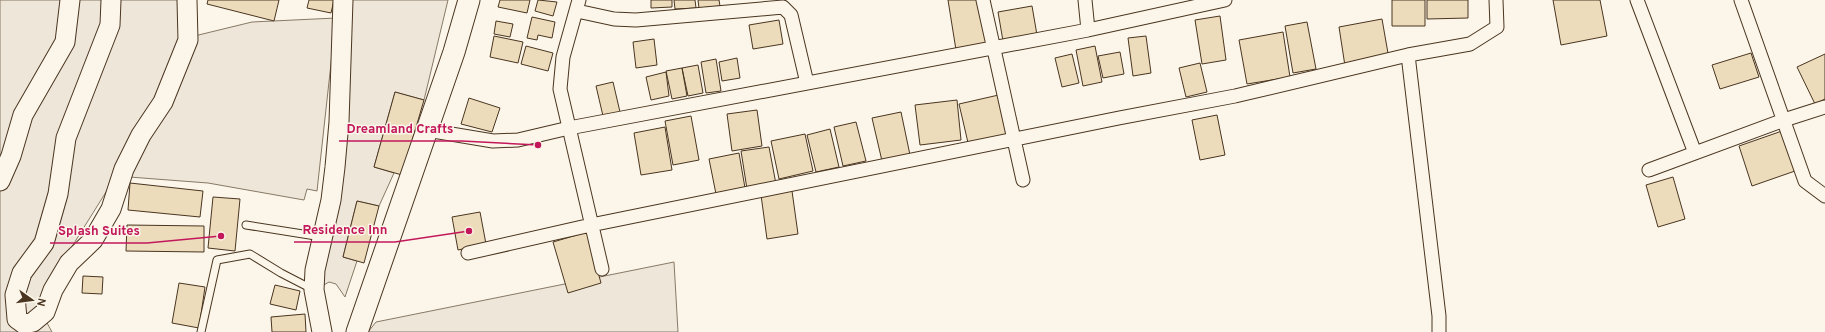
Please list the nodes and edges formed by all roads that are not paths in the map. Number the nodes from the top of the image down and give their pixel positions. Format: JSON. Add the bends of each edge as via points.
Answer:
{"nodes":[{"id":1,"x":70,"y":0,"type":"edge"},
{"id":2,"x":111,"y":0,"type":"edge"},
{"id":3,"x":187,"y":0,"type":"edge"},
{"id":4,"x":343,"y":0,"type":"edge"},
{"id":5,"x":469,"y":0,"type":"edge"},
{"id":6,"x":983,"y":0,"type":"edge"},
{"id":7,"x":1085,"y":0,"type":"edge"},
{"id":8,"x":1225,"y":0,"type":"edge"},
{"id":9,"x":1496,"y":0,"type":"edge"},
{"id":10,"x":1637,"y":0,"type":"edge"},
{"id":11,"x":1742,"y":0,"type":"edge"},
{"id":12,"x":578,"y":5,"type":"edge"},
{"id":13,"x":1180,"y":5,"type":"edge"},
{"id":14,"x":1088,"y":30,"type":"junction"},
{"id":15,"x":994,"y":48,"type":"junction"},
{"id":16,"x":1408,"y":55,"type":"junction"},
{"id":17,"x":807,"y":83,"type":"junction"},
{"id":18,"x":1825,"y":107,"type":"edge"},
{"id":19,"x":1784,"y":120,"type":"junction"},
{"id":20,"x":569,"y":128,"type":"junction"},
{"id":21,"x":427,"y":130,"type":"junction"},
{"id":22,"x":1015,"y":139,"type":"junction"},
{"id":23,"x":1695,"y":153,"type":"junction"},
{"id":24,"x":1648,"y":170,"type":"dead end"},
{"id":25,"x":1023,"y":180,"type":"dead end"},
{"id":26,"x":0,"y":181,"type":"edge"},
{"id":27,"x":1825,"y":196,"type":"edge"},
{"id":28,"x":246,"y":225,"type":"dead end"},
{"id":29,"x":591,"y":225,"type":"junction"},
{"id":30,"x":322,"y":237,"type":"junction"},
{"id":31,"x":468,"y":254,"type":"dead end"},
{"id":32,"x":602,"y":269,"type":"dead end"},
{"id":33,"x":314,"y":290,"type":"junction"},
{"id":34,"x":200,"y":332,"type":"edge"},
{"id":35,"x":322,"y":332,"type":"edge"},
{"id":36,"x":357,"y":332,"type":"edge"},
{"id":37,"x":1439,"y":332,"type":"edge"}],
"edges":[{"from":1,"to":26,"type":"street","via":[[65,42],[23,115],[11,156]]},
{"from":2,"to":3,"type":"street","via":[[110,25],[66,138],[58,194],[44,242],[22,273],[15,295],[17,319],[24,324],[33,322],[44,312],[69,263],[93,240],[110,209],[124,169],[141,135],[163,102],[188,40]]},
{"from":4,"to":30,"type":"street","via":[[335,167],[331,200]]},
{"from":5,"to":21,"type":"main road"},
{"from":6,"to":15,"type":"street"},
{"from":7,"to":14,"type":"street"},
{"from":8,"to":13,"type":"street"},
{"from":9,"to":16,"type":"street","via":[[1497,27],[1470,44]]},
{"from":10,"to":23,"type":"street"},
{"from":11,"to":19,"type":"street"},
{"from":12,"to":17,"type":"street","via":[[614,19],[636,20],[783,7],[791,15]]},
{"from":12,"to":20,"type":"street","via":[[560,71],[560,89]]},
{"from":13,"to":14,"type":"street"},
{"from":14,"to":15,"type":"street"},
{"from":15,"to":17,"type":"street"},
{"from":15,"to":22,"type":"street"},
{"from":16,"to":22,"type":"street","via":[[1235,96]]},
{"from":16,"to":37,"type":"street"},
{"from":17,"to":20,"type":"street"},
{"from":18,"to":19,"type":"street"},
{"from":19,"to":23,"type":"street"},
{"from":19,"to":27,"type":"street","via":[[1805,181]]},
{"from":20,"to":21,"type":"street","via":[[518,140],[493,141]]},
{"from":20,"to":29,"type":"street"},
{"from":21,"to":36,"type":"main road"},
{"from":22,"to":25,"type":"street"},
{"from":22,"to":29,"type":"street"},
{"from":23,"to":24,"type":"street"},
{"from":28,"to":30,"type":"lane"},
{"from":29,"to":31,"type":"street"},
{"from":29,"to":32,"type":"street"},
{"from":30,"to":33,"type":"street"},
{"from":33,"to":34,"type":"lane","via":[[250,254],[217,260]]},
{"from":33,"to":35,"type":"street"}]}
